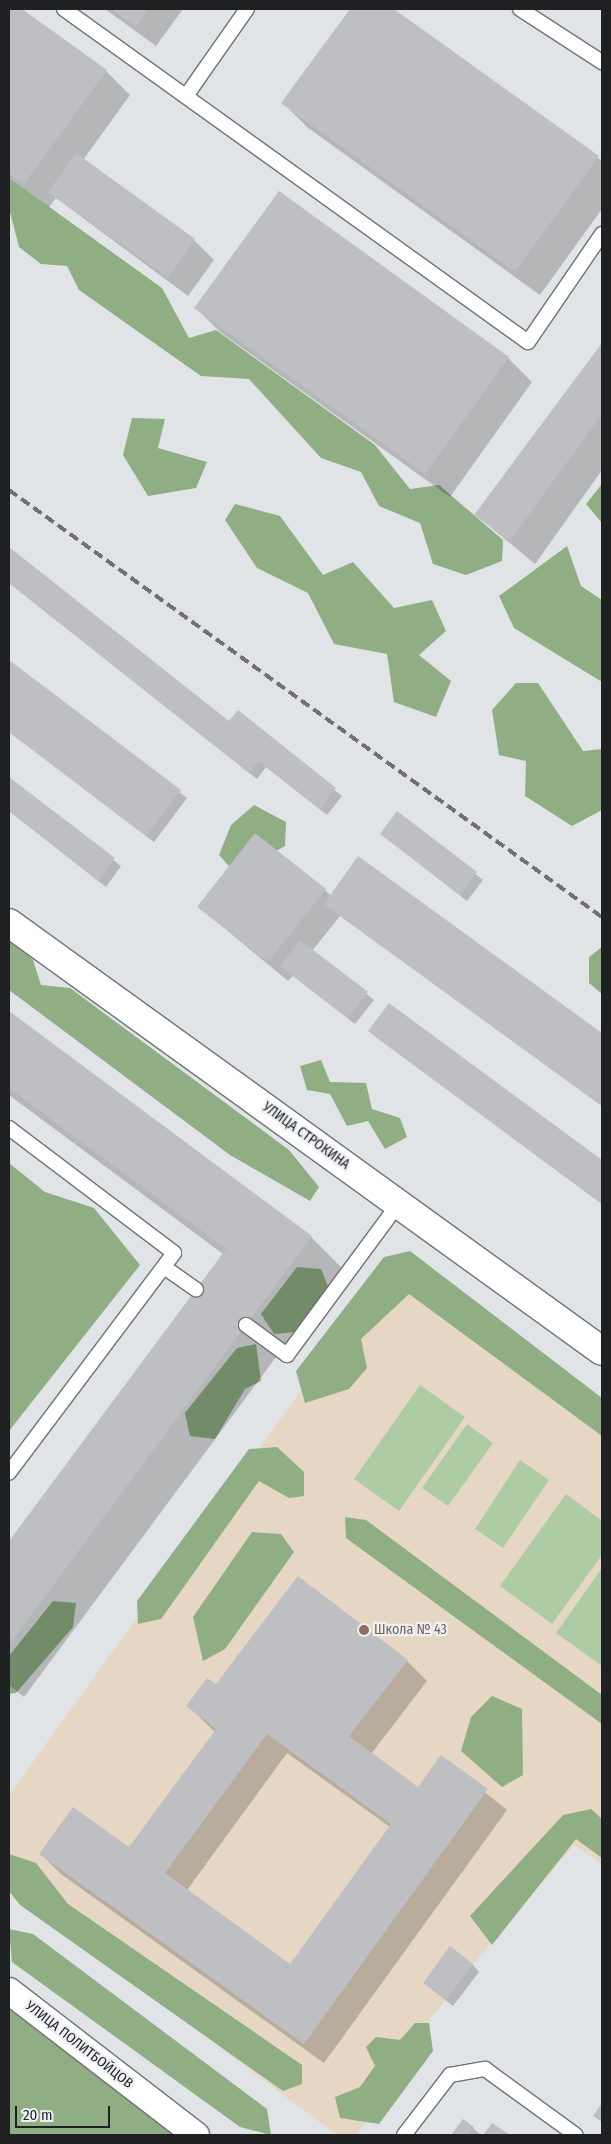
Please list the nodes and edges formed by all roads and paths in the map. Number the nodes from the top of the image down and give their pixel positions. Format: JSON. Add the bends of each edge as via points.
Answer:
{"nodes":[{"id":1,"x":64,"y":9,"type":"edge"},
{"id":2,"x":247,"y":9,"type":"edge"},
{"id":3,"x":520,"y":9,"type":"edge"},
{"id":4,"x":602,"y":62,"type":"edge"},
{"id":5,"x":186,"y":96,"type":"junction"},
{"id":6,"x":602,"y":234,"type":"edge"},
{"id":7,"x":9,"y":923,"type":"edge"},
{"id":8,"x":9,"y":1128,"type":"edge"},
{"id":9,"x":399,"y":1202,"type":"junction"},
{"id":10,"x":164,"y":1267,"type":"junction"},
{"id":11,"x":196,"y":1289,"type":"dead end"},
{"id":12,"x":246,"y":1325,"type":"dead end"},
{"id":13,"x":602,"y":1351,"type":"edge"},
{"id":14,"x":9,"y":1473,"type":"edge"},
{"id":15,"x":9,"y":1991,"type":"edge"},
{"id":16,"x":196,"y":2135,"type":"edge"},
{"id":17,"x":404,"y":2135,"type":"edge"},
{"id":18,"x":576,"y":2135,"type":"edge"}],
"edges":[{"from":1,"to":5,"type":"lane"},
{"from":2,"to":5,"type":"lane"},
{"from":3,"to":4,"type":"lane"},
{"from":5,"to":6,"type":"lane","via":[[528,342]]},
{"from":7,"to":9,"type":"street","name":"УЛИЦА СТРОКИНА"},
{"from":8,"to":10,"type":"lane","via":[[174,1253]]},
{"from":9,"to":12,"type":"lane","via":[[287,1355]]},
{"from":9,"to":13,"type":"street","name":"УЛИЦА СТРОКИНА"},
{"from":10,"to":11,"type":"lane"},
{"from":10,"to":14,"type":"lane"},
{"from":15,"to":16,"type":"street","name":"УЛИЦА ПОЛИТБОЙЦОВ"},
{"from":17,"to":18,"type":"lane","via":[[450,2075],[484,2068]]}]}
